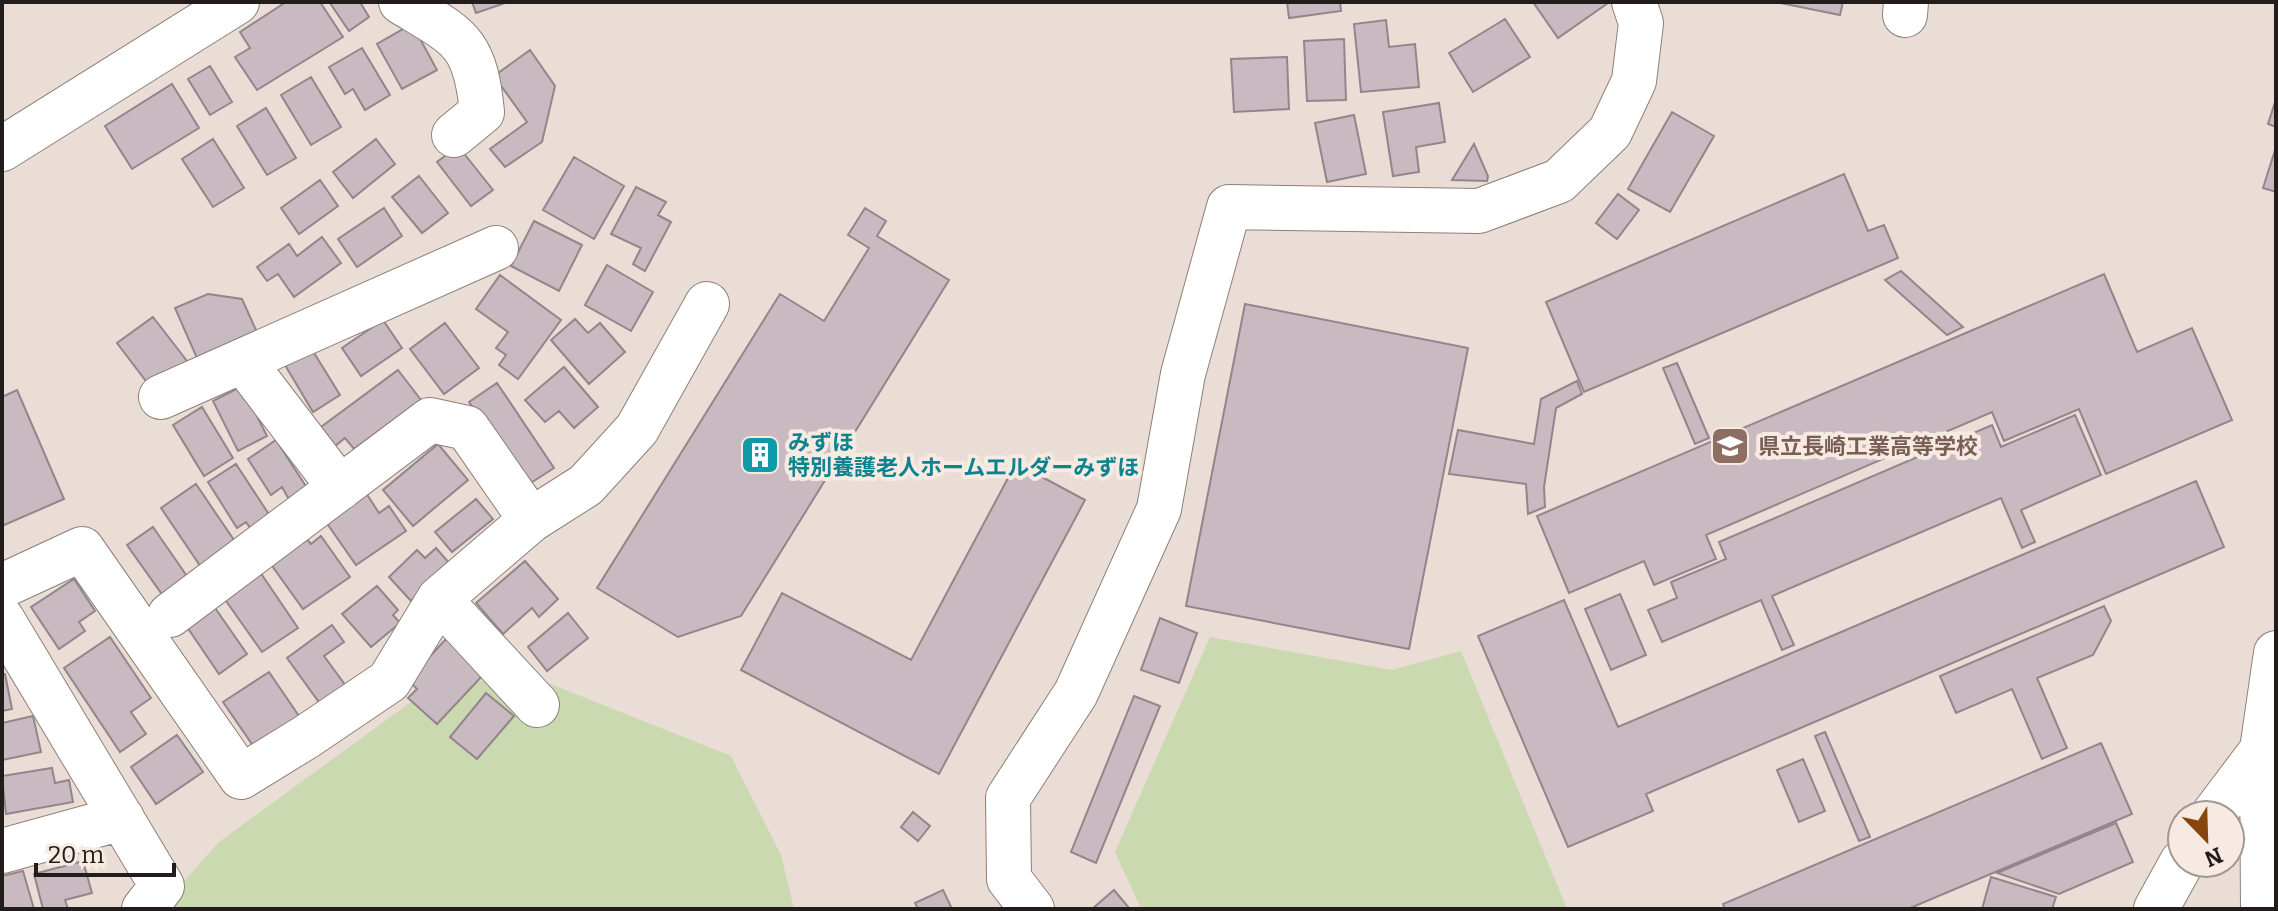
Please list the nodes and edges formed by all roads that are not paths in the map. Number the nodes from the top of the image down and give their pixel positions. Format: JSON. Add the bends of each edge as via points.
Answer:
{"nodes":[{"id":1,"x":237,"y":2,"type":"edge"},
{"id":2,"x":401,"y":2,"type":"edge"},
{"id":3,"x":1634,"y":2,"type":"edge"},
{"id":4,"x":172,"y":19,"type":"edge"},
{"id":5,"x":454,"y":135,"type":"dead end"},
{"id":6,"x":2,"y":149,"type":"edge"},
{"id":7,"x":496,"y":248,"type":"dead end"},
{"id":8,"x":707,"y":304,"type":"dead end"},
{"id":9,"x":243,"y":361,"type":"junction"},
{"id":10,"x":161,"y":397,"type":"dead end"},
{"id":11,"x":340,"y":488,"type":"junction"},
{"id":12,"x":531,"y":520,"type":"junction"},
{"id":13,"x":2,"y":586,"type":"edge"},
{"id":14,"x":439,"y":599,"type":"junction"},
{"id":15,"x":170,"y":615,"type":"dead end"},
{"id":16,"x":2,"y":619,"type":"edge"},
{"id":17,"x":2276,"y":653,"type":"edge"},
{"id":18,"x":537,"y":705,"type":"dead end"},
{"id":19,"x":2262,"y":750,"type":"junction"},
{"id":20,"x":2225,"y":799,"type":"edge"},
{"id":21,"x":122,"y":818,"type":"junction"},
{"id":22,"x":2,"y":851,"type":"edge"},
{"id":23,"x":2173,"y":879,"type":"edge"},
{"id":24,"x":144,"y":909,"type":"edge"},
{"id":25,"x":1032,"y":909,"type":"edge"},
{"id":26,"x":2156,"y":909,"type":"edge"},
{"id":27,"x":2263,"y":909,"type":"edge"}],
"edges":[{"from":1,"to":4,"type":"street"},
{"from":2,"to":5,"type":"street","via":[[464,44],[475,65],[482,112]]},
{"from":3,"to":25,"type":"street","via":[[1641,23],[1634,81],[1610,132],[1559,181],[1479,211],[1229,207],[1183,374],[1159,509],[1076,693],[1008,798],[1009,879]]},
{"from":4,"to":6,"type":"street"},
{"from":7,"to":9,"type":"street"},
{"from":8,"to":12,"type":"street","via":[[637,429],[586,485]]},
{"from":9,"to":10,"type":"street"},
{"from":9,"to":11,"type":"street"},
{"from":11,"to":12,"type":"street","via":[[430,420],[467,428]]},
{"from":11,"to":15,"type":"street"},
{"from":12,"to":14,"type":"street"},
{"from":13,"to":14,"type":"street","via":[[82,549],[241,777],[389,681]]},
{"from":14,"to":18,"type":"street"},
{"from":16,"to":21,"type":"street"},
{"from":17,"to":19,"type":"street"},
{"from":19,"to":20,"type":"street"},
{"from":19,"to":27,"type":"street"},
{"from":21,"to":22,"type":"street"},
{"from":21,"to":24,"type":"street","via":[[162,886]]},
{"from":23,"to":26,"type":"street"}]}
